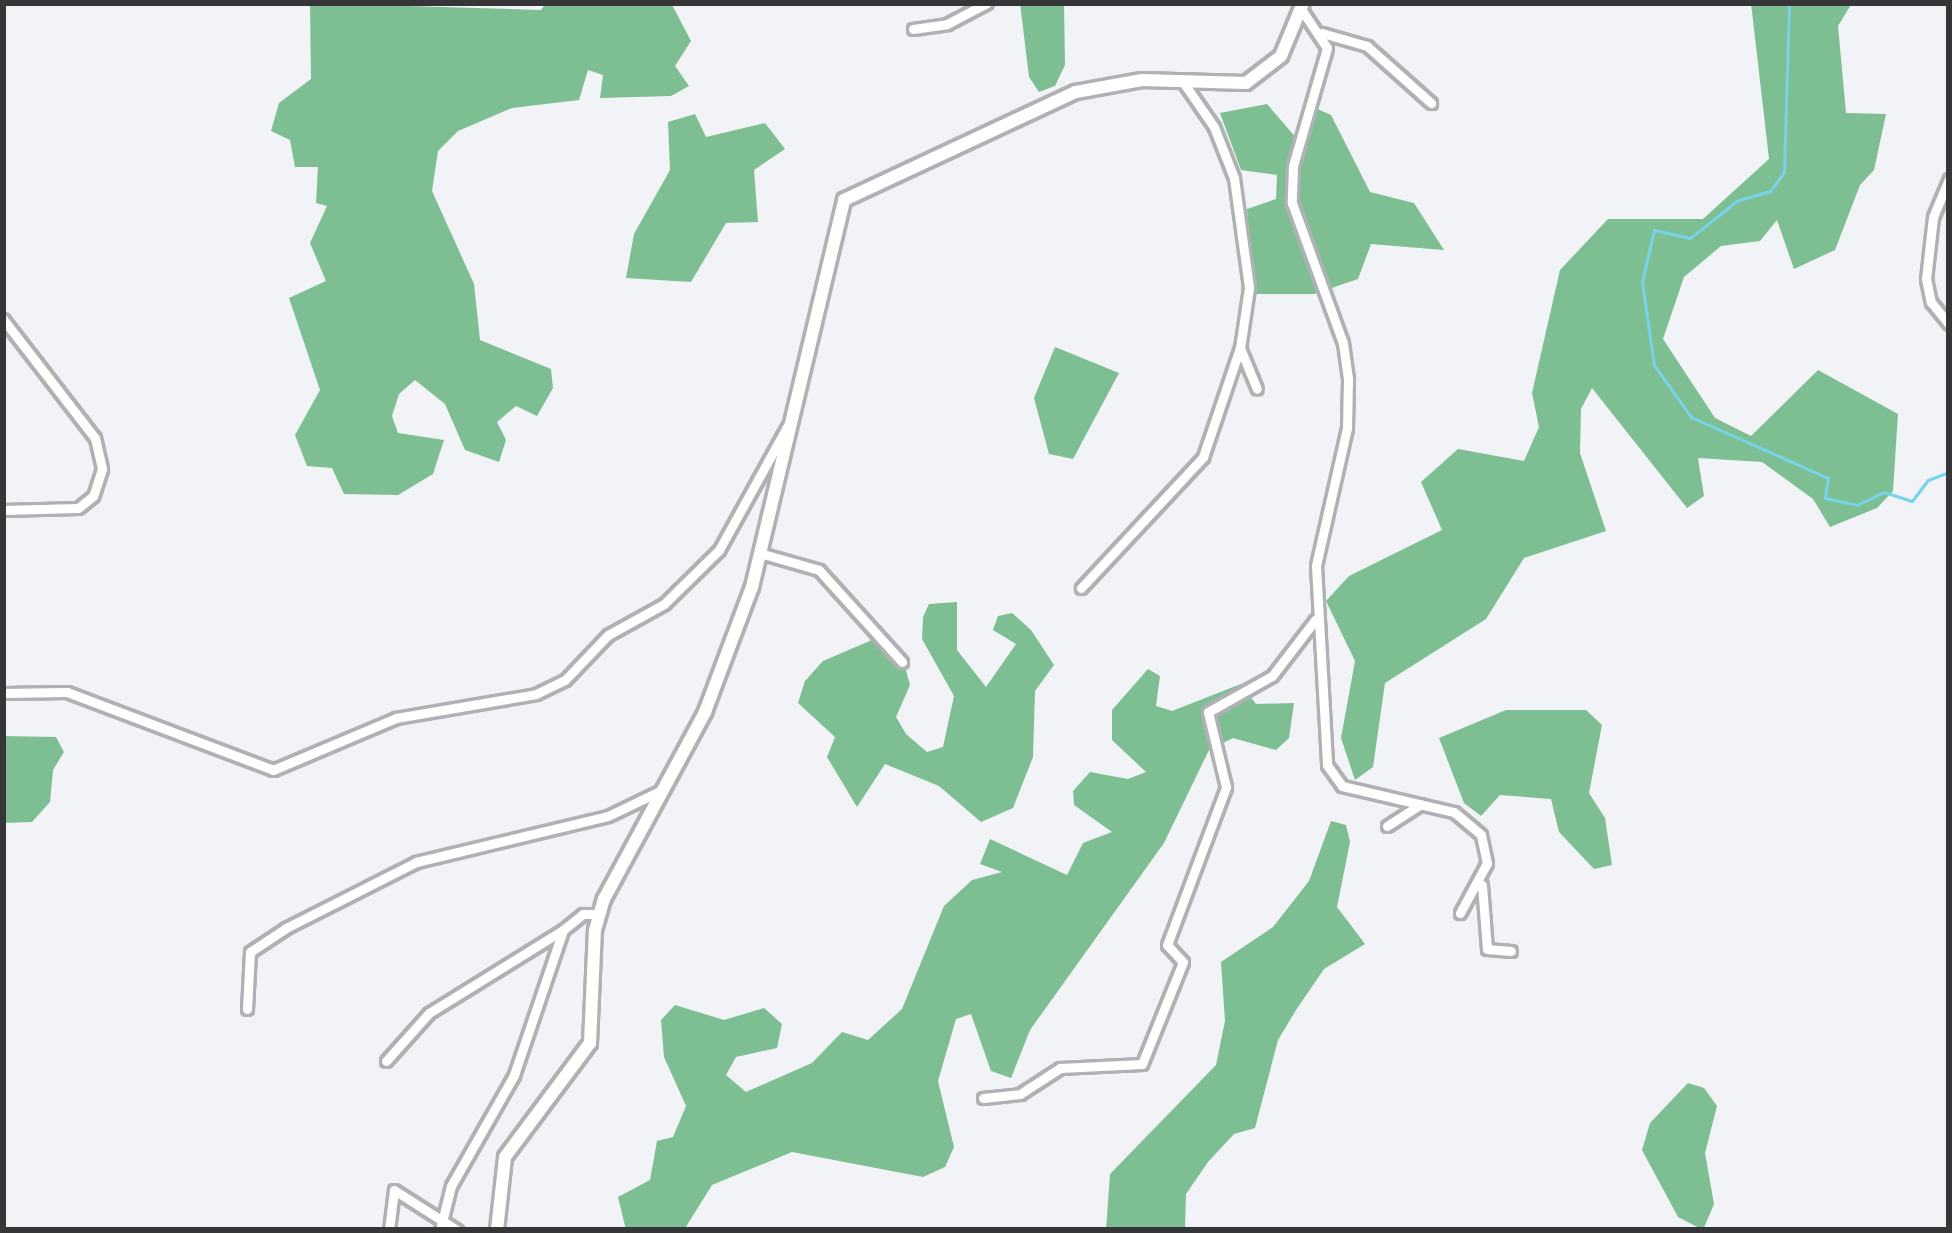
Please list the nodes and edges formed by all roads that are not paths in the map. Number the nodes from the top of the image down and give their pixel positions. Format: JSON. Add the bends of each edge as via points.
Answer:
{"nodes":[{"id":1,"x":987,"y":3,"type":"edge"},
{"id":2,"x":1303,"y":8,"type":"edge"},
{"id":3,"x":913,"y":29,"type":"dead end"},
{"id":4,"x":1322,"y":33,"type":"junction"},
{"id":5,"x":1183,"y":82,"type":"junction"},
{"id":6,"x":1431,"y":103,"type":"dead end"},
{"id":7,"x":1949,"y":179,"type":"edge"},
{"id":8,"x":3,"y":319,"type":"edge"},
{"id":9,"x":1949,"y":324,"type":"edge"},
{"id":10,"x":1240,"y":348,"type":"junction"},
{"id":11,"x":1257,"y":389,"type":"dead end"},
{"id":12,"x":790,"y":422,"type":"junction"},
{"id":13,"x":3,"y":510,"type":"edge"},
{"id":14,"x":763,"y":554,"type":"junction"},
{"id":15,"x":1081,"y":588,"type":"dead end"},
{"id":16,"x":1316,"y":620,"type":"junction"},
{"id":17,"x":902,"y":662,"type":"dead end"},
{"id":18,"x":3,"y":693,"type":"edge"},
{"id":19,"x":669,"y":787,"type":"junction"},
{"id":20,"x":1421,"y":804,"type":"junction"},
{"id":21,"x":1387,"y":826,"type":"dead end"},
{"id":22,"x":1482,"y":879,"type":"junction"},
{"id":23,"x":1460,"y":913,"type":"dead end"},
{"id":24,"x":598,"y":914,"type":"junction"},
{"id":25,"x":563,"y":930,"type":"junction"},
{"id":26,"x":1511,"y":951,"type":"dead end"},
{"id":27,"x":247,"y":1009,"type":"dead end"},
{"id":28,"x":386,"y":1061,"type":"dead end"},
{"id":29,"x":983,"y":1098,"type":"dead end"},
{"id":30,"x":440,"y":1225,"type":"edge"},
{"id":31,"x":389,"y":1230,"type":"edge"},
{"id":32,"x":457,"y":1230,"type":"edge"},
{"id":33,"x":497,"y":1230,"type":"edge"}],
"edges":[{"from":1,"to":3,"type":"street","via":[[947,24]]},
{"from":2,"to":4,"type":"street"},
{"from":2,"to":5,"type":"main road","via":[[1281,56],[1246,83]]},
{"from":4,"to":6,"type":"street","via":[[1367,46]]},
{"from":4,"to":16,"type":"street","via":[[1326,61],[1290,184],[1343,343],[1349,403],[1318,544]]},
{"from":5,"to":10,"type":"street","via":[[1214,127],[1234,178],[1249,289]]},
{"from":5,"to":12,"type":"main road","via":[[1076,92],[844,200]]},
{"from":7,"to":9,"type":"street","via":[[1933,217],[1925,279]]},
{"from":8,"to":13,"type":"street","via":[[95,438],[102,470],[93,496],[78,508]]},
{"from":10,"to":11,"type":"street"},
{"from":10,"to":15,"type":"street","via":[[1203,457]]},
{"from":12,"to":14,"type":"main road"},
{"from":12,"to":18,"type":"street","via":[[719,550],[664,604],[608,635],[565,680],[536,694],[396,718],[273,770],[67,692]]},
{"from":14,"to":17,"type":"street","via":[[819,570]]},
{"from":14,"to":19,"type":"main road","via":[[724,667]]},
{"from":16,"to":20,"type":"street","via":[[1333,777]]},
{"from":16,"to":29,"type":"street","via":[[1271,676],[1208,712],[1226,788],[1167,945],[1183,962],[1142,1064],[1060,1068],[1020,1094]]},
{"from":19,"to":24,"type":"main road"},
{"from":19,"to":27,"type":"street","via":[[608,816],[416,862],[286,928],[250,952]]},
{"from":20,"to":21,"type":"street"},
{"from":20,"to":22,"type":"street","via":[[1454,812],[1486,841]]},
{"from":22,"to":23,"type":"street"},
{"from":22,"to":26,"type":"street","via":[[1487,949]]},
{"from":24,"to":25,"type":"street","via":[[583,914]]},
{"from":24,"to":33,"type":"main road","via":[[590,1043],[505,1157]]},
{"from":25,"to":28,"type":"street","via":[[429,1013]]},
{"from":25,"to":30,"type":"street","via":[[514,1075]]},
{"from":30,"to":31,"type":"street","via":[[394,1190]]},
{"from":30,"to":32,"type":"street"}]}
